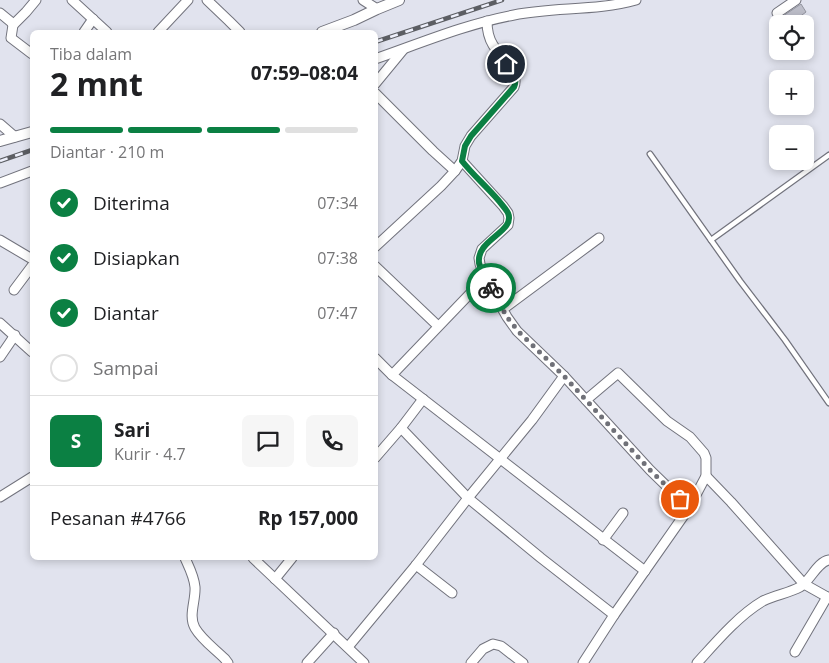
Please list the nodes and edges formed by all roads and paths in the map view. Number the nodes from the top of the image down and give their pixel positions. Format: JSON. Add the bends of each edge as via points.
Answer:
{"nodes":[{"id":1,"x":36,"y":0,"type":"edge"},
{"id":2,"x":72,"y":0,"type":"edge"},
{"id":3,"x":188,"y":0,"type":"edge"},
{"id":4,"x":207,"y":0,"type":"edge"},
{"id":5,"x":363,"y":0,"type":"edge"},
{"id":6,"x":399,"y":0,"type":"edge"},
{"id":7,"x":636,"y":0,"type":"edge"},
{"id":8,"x":796,"y":0,"type":"edge"},
{"id":9,"x":376,"y":9,"type":"junction"},
{"id":10,"x":777,"y":13,"type":"dead end"},
{"id":11,"x":0,"y":14,"type":"edge"},
{"id":12,"x":93,"y":19,"type":"junction"},
{"id":13,"x":486,"y":21,"type":"junction"},
{"id":14,"x":13,"y":25,"type":"junction"},
{"id":15,"x":85,"y":30,"type":"edge"},
{"id":16,"x":105,"y":30,"type":"edge"},
{"id":17,"x":160,"y":30,"type":"edge"},
{"id":18,"x":238,"y":30,"type":"edge"},
{"id":19,"x":327,"y":30,"type":"edge"},
{"id":20,"x":403,"y":50,"type":"junction"},
{"id":21,"x":30,"y":52,"type":"edge"},
{"id":22,"x":378,"y":58,"type":"edge"},
{"id":23,"x":378,"y":80,"type":"edge"},
{"id":24,"x":378,"y":96,"type":"edge"},
{"id":25,"x":0,"y":124,"type":"edge"},
{"id":26,"x":30,"y":133,"type":"edge"},
{"id":27,"x":15,"y":137,"type":"junction"},
{"id":28,"x":0,"y":141,"type":"edge"},
{"id":29,"x":650,"y":154,"type":"dead end"},
{"id":30,"x":829,"y":155,"type":"edge"},
{"id":31,"x":462,"y":161,"type":"junction"},
{"id":32,"x":456,"y":171,"type":"junction"},
{"id":33,"x":30,"y":173,"type":"edge"},
{"id":34,"x":0,"y":183,"type":"edge"},
{"id":35,"x":599,"y":238,"type":"dead end"},
{"id":36,"x":0,"y":240,"type":"edge"},
{"id":37,"x":711,"y":240,"type":"junction"},
{"id":38,"x":378,"y":244,"type":"edge"},
{"id":39,"x":30,"y":258,"type":"edge"},
{"id":40,"x":30,"y":269,"type":"edge"},
{"id":41,"x":378,"y":269,"type":"edge"},
{"id":42,"x":485,"y":278,"type":"junction"},
{"id":43,"x":14,"y":290,"type":"dead end"},
{"id":44,"x":503,"y":309,"type":"junction"},
{"id":45,"x":0,"y":323,"type":"edge"},
{"id":46,"x":438,"y":326,"type":"junction"},
{"id":47,"x":14,"y":335,"type":"junction"},
{"id":48,"x":30,"y":350,"type":"edge"},
{"id":49,"x":0,"y":357,"type":"edge"},
{"id":50,"x":378,"y":364,"type":"edge"},
{"id":51,"x":392,"y":375,"type":"junction"},
{"id":52,"x":564,"y":376,"type":"junction"},
{"id":53,"x":423,"y":399,"type":"junction"},
{"id":54,"x":586,"y":400,"type":"junction"},
{"id":55,"x":829,"y":403,"type":"edge"},
{"id":56,"x":401,"y":428,"type":"junction"},
{"id":57,"x":378,"y":455,"type":"edge"},
{"id":58,"x":500,"y":459,"type":"junction"},
{"id":59,"x":706,"y":476,"type":"junction"},
{"id":60,"x":30,"y":478,"type":"edge"},
{"id":61,"x":0,"y":497,"type":"edge"},
{"id":62,"x":468,"y":498,"type":"junction"},
{"id":63,"x":689,"y":508,"type":"junction"},
{"id":64,"x":623,"y":513,"type":"dead end"},
{"id":65,"x":603,"y":540,"type":"junction"},
{"id":66,"x":186,"y":560,"type":"edge"},
{"id":67,"x":255,"y":560,"type":"edge"},
{"id":68,"x":290,"y":560,"type":"edge"},
{"id":69,"x":829,"y":560,"type":"edge"},
{"id":70,"x":416,"y":565,"type":"junction"},
{"id":71,"x":645,"y":571,"type":"junction"},
{"id":72,"x":275,"y":579,"type":"junction"},
{"id":73,"x":804,"y":584,"type":"junction"},
{"id":74,"x":452,"y":593,"type":"dead end"},
{"id":75,"x":828,"y":598,"type":"edge"},
{"id":76,"x":614,"y":616,"type":"junction"},
{"id":77,"x":334,"y":634,"type":"junction"},
{"id":78,"x":348,"y":647,"type":"junction"},
{"id":79,"x":795,"y":652,"type":"dead end"},
{"id":80,"x":701,"y":662,"type":"edge"},
{"id":81,"x":228,"y":663,"type":"edge"},
{"id":82,"x":307,"y":663,"type":"edge"},
{"id":83,"x":364,"y":663,"type":"edge"},
{"id":84,"x":471,"y":663,"type":"edge"},
{"id":85,"x":523,"y":663,"type":"edge"},
{"id":86,"x":583,"y":663,"type":"edge"}],
"edges":[{"from":1,"to":14,"type":"street"},
{"from":2,"to":12,"type":"street"},
{"from":3,"to":17,"type":"street"},
{"from":4,"to":18,"type":"street"},
{"from":5,"to":9,"type":"street"},
{"from":6,"to":9,"type":"street"},
{"from":7,"to":13,"type":"street","via":[[528,12]]},
{"from":8,"to":10,"type":"street"},
{"from":9,"to":19,"type":"street"},
{"from":11,"to":14,"type":"street"},
{"from":12,"to":15,"type":"street"},
{"from":12,"to":16,"type":"street"},
{"from":13,"to":20,"type":"street"},
{"from":13,"to":31,"type":"street","via":[[493,45],[514,73],[516,83],[471,136]]},
{"from":14,"to":21,"type":"street","via":[[12,38]]},
{"from":20,"to":22,"type":"street"},
{"from":20,"to":23,"type":"street"},
{"from":24,"to":32,"type":"street"},
{"from":25,"to":27,"type":"street"},
{"from":26,"to":27,"type":"street"},
{"from":27,"to":28,"type":"street"},
{"from":29,"to":37,"type":"lane"},
{"from":30,"to":37,"type":"lane"},
{"from":31,"to":32,"type":"street"},
{"from":31,"to":42,"type":"street","via":[[493,194],[509,218],[508,225],[480,253]]},
{"from":32,"to":38,"type":"street"},
{"from":33,"to":34,"type":"street"},
{"from":35,"to":44,"type":"street"},
{"from":36,"to":39,"type":"street"},
{"from":37,"to":55,"type":"lane"},
{"from":40,"to":43,"type":"street"},
{"from":41,"to":46,"type":"street"},
{"from":42,"to":44,"type":"street"},
{"from":42,"to":46,"type":"street"},
{"from":44,"to":52,"type":"street","via":[[518,331]]},
{"from":45,"to":47,"type":"street"},
{"from":46,"to":51,"type":"street"},
{"from":47,"to":48,"type":"street"},
{"from":47,"to":49,"type":"street"},
{"from":50,"to":51,"type":"street"},
{"from":51,"to":53,"type":"street"},
{"from":52,"to":54,"type":"street"},
{"from":52,"to":58,"type":"street"},
{"from":53,"to":56,"type":"street"},
{"from":53,"to":58,"type":"street"},
{"from":54,"to":59,"type":"street","via":[[620,374],[667,421],[696,443],[706,458]]},
{"from":54,"to":63,"type":"street"},
{"from":56,"to":57,"type":"street"},
{"from":56,"to":62,"type":"street"},
{"from":58,"to":62,"type":"street"},
{"from":58,"to":65,"type":"street"},
{"from":59,"to":63,"type":"street"},
{"from":59,"to":73,"type":"street"},
{"from":60,"to":61,"type":"street"},
{"from":62,"to":70,"type":"street"},
{"from":62,"to":76,"type":"street"},
{"from":63,"to":71,"type":"street"},
{"from":64,"to":65,"type":"street"},
{"from":65,"to":71,"type":"street"},
{"from":66,"to":81,"type":"street","via":[[195,584],[192,614],[195,628]]},
{"from":67,"to":72,"type":"street"},
{"from":68,"to":72,"type":"street"},
{"from":69,"to":73,"type":"street","via":[[821,563]]},
{"from":70,"to":74,"type":"street"},
{"from":70,"to":78,"type":"street"},
{"from":71,"to":76,"type":"street"},
{"from":72,"to":77,"type":"street"},
{"from":73,"to":75,"type":"street"},
{"from":73,"to":80,"type":"street","via":[[753,608],[724,633]]},
{"from":75,"to":79,"type":"street"},
{"from":76,"to":86,"type":"street"},
{"from":77,"to":78,"type":"street"},
{"from":77,"to":82,"type":"street"},
{"from":78,"to":83,"type":"street"},
{"from":84,"to":85,"type":"street","via":[[482,649],[493,644],[501,646]]}]}
